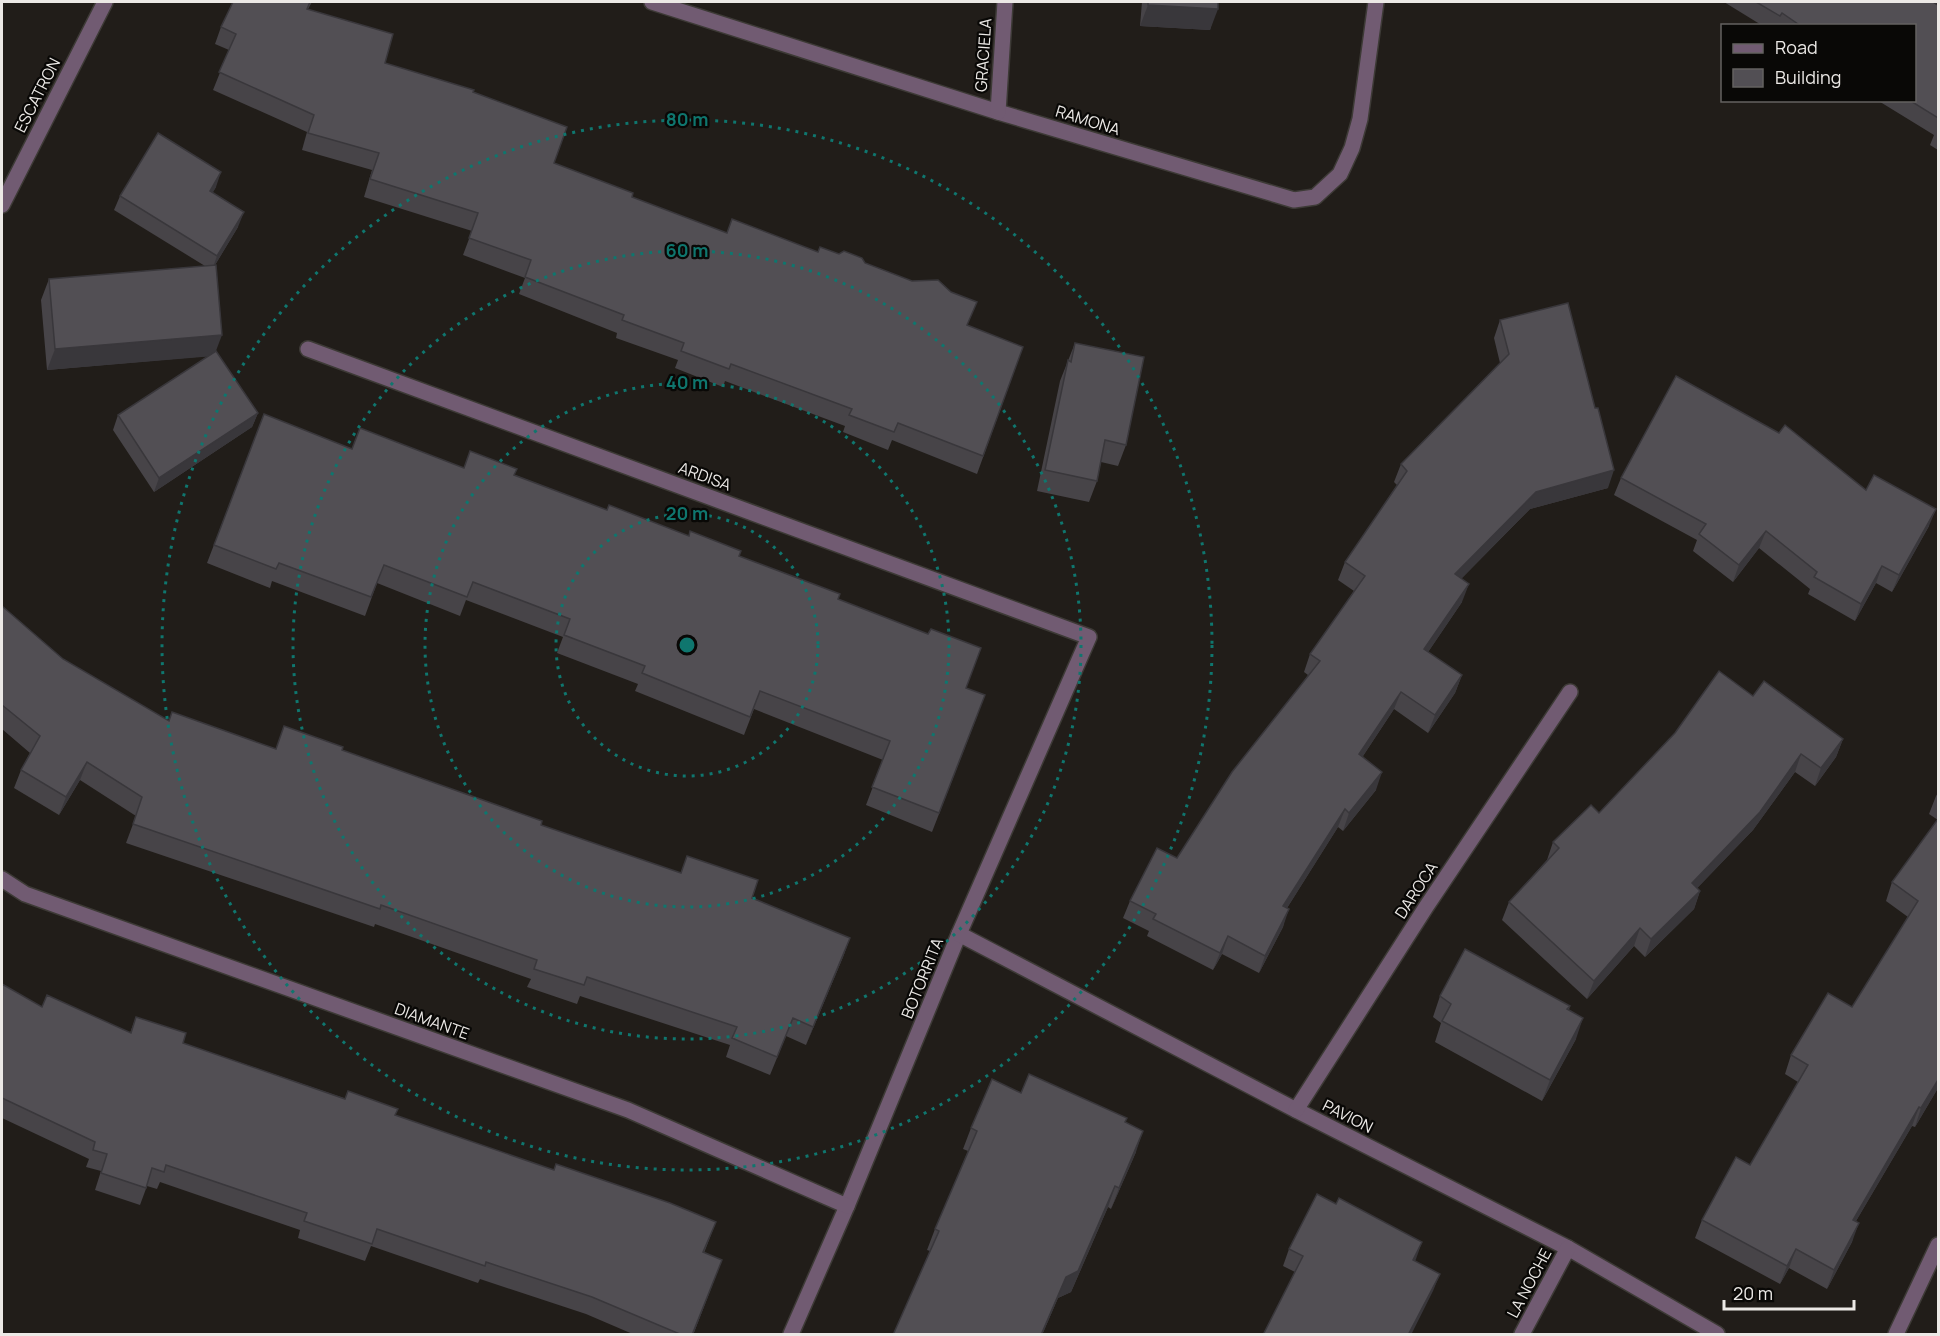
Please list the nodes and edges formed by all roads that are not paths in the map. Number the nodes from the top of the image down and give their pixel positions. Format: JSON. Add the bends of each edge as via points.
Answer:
{"nodes":[{"id":1,"x":105,"y":2,"type":"edge"},
{"id":2,"x":651,"y":2,"type":"edge"},
{"id":3,"x":1005,"y":2,"type":"edge"},
{"id":4,"x":1376,"y":2,"type":"edge"},
{"id":5,"x":998,"y":111,"type":"junction"},
{"id":6,"x":2,"y":205,"type":"edge"},
{"id":7,"x":308,"y":349,"type":"dead end"},
{"id":8,"x":1089,"y":637,"type":"joint"},
{"id":9,"x":1570,"y":692,"type":"dead end"},
{"id":10,"x":2,"y":879,"type":"edge"},
{"id":11,"x":959,"y":934,"type":"junction"},
{"id":12,"x":1296,"y":1110,"type":"junction"},
{"id":13,"x":847,"y":1206,"type":"junction"},
{"id":14,"x":1938,"y":1245,"type":"edge"},
{"id":15,"x":1568,"y":1248,"type":"junction"},
{"id":16,"x":791,"y":1335,"type":"edge"},
{"id":17,"x":1522,"y":1335,"type":"edge"},
{"id":18,"x":1717,"y":1335,"type":"edge"},
{"id":19,"x":1896,"y":1335,"type":"edge"}],
"edges":[{"from":1,"to":6,"type":"street","name":"ESCATRON"},
{"from":2,"to":5,"type":"street","name":"RAMONA"},
{"from":3,"to":5,"type":"street","name":"GRACIELA"},
{"from":4,"to":5,"type":"street","name":"RAMONA","via":[[1360,119],[1352,148],[1340,174],[1315,197],[1294,200]]},
{"from":7,"to":8,"type":"street","name":"ARDISA"},
{"from":8,"to":11,"type":"street","name":"BOTORRITA"},
{"from":9,"to":12,"type":"street","name":"DAROCA"},
{"from":10,"to":13,"type":"street","name":"DIAMANTE","via":[[25,894],[628,1110]]},
{"from":11,"to":12,"type":"street","name":"PAVION"},
{"from":11,"to":13,"type":"street","name":"BOTORRITA"},
{"from":12,"to":15,"type":"street","name":"PAVION"},
{"from":13,"to":16,"type":"street","name":"BOTORRITA"},
{"from":14,"to":19,"type":"street"},
{"from":15,"to":17,"type":"street","name":"LA NOCHE"},
{"from":15,"to":18,"type":"street","name":"PAVION"}]}
